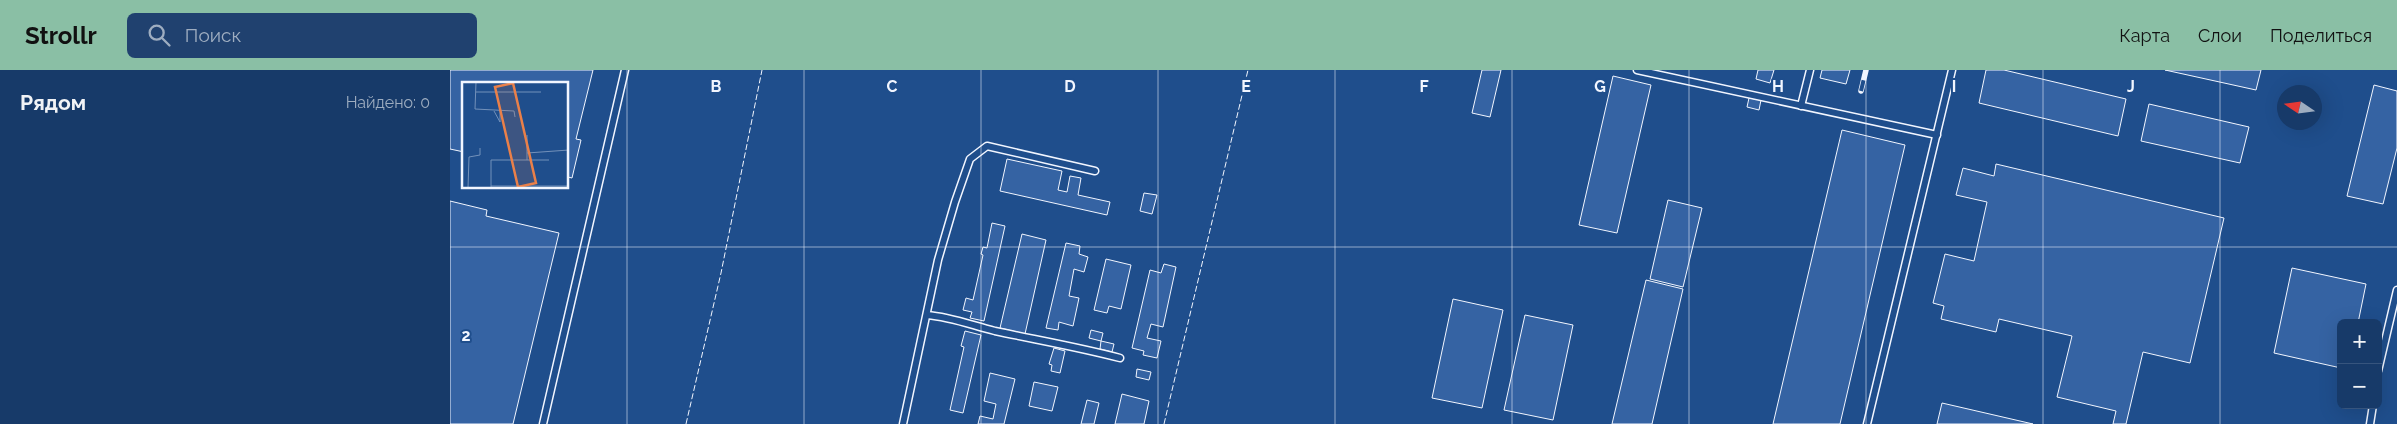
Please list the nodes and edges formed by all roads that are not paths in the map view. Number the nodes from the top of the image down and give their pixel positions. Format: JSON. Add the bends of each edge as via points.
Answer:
{"nodes":[{"id":1,"x":625,"y":70,"type":"edge"},
{"id":2,"x":1637,"y":70,"type":"edge"},
{"id":3,"x":1810,"y":70,"type":"edge"},
{"id":4,"x":1952,"y":70,"type":"edge"},
{"id":5,"x":1801,"y":106,"type":"junction"},
{"id":6,"x":1937,"y":135,"type":"junction"},
{"id":7,"x":1094,"y":171,"type":"dead end"},
{"id":8,"x":2397,"y":290,"type":"edge"},
{"id":9,"x":927,"y":315,"type":"junction"},
{"id":10,"x":1120,"y":358,"type":"dead end"},
{"id":11,"x":2380,"y":364,"type":"edge"},
{"id":12,"x":2372,"y":409,"type":"edge"},
{"id":13,"x":543,"y":424,"type":"edge"},
{"id":14,"x":903,"y":424,"type":"edge"},
{"id":15,"x":1867,"y":424,"type":"edge"},
{"id":16,"x":2370,"y":424,"type":"edge"}],
"edges":[{"from":1,"to":13,"type":"lane"},
{"from":2,"to":5,"type":"lane"},
{"from":3,"to":5,"type":"lane"},
{"from":4,"to":6,"type":"lane"},
{"from":5,"to":6,"type":"lane"},
{"from":6,"to":15,"type":"lane"},
{"from":7,"to":9,"type":"lane","via":[[987,146],[970,159],[938,260]]},
{"from":8,"to":11,"type":"lane"},
{"from":9,"to":10,"type":"lane","via":[[947,316],[993,330]]},
{"from":9,"to":14,"type":"lane"},
{"from":12,"to":16,"type":"lane"}]}
